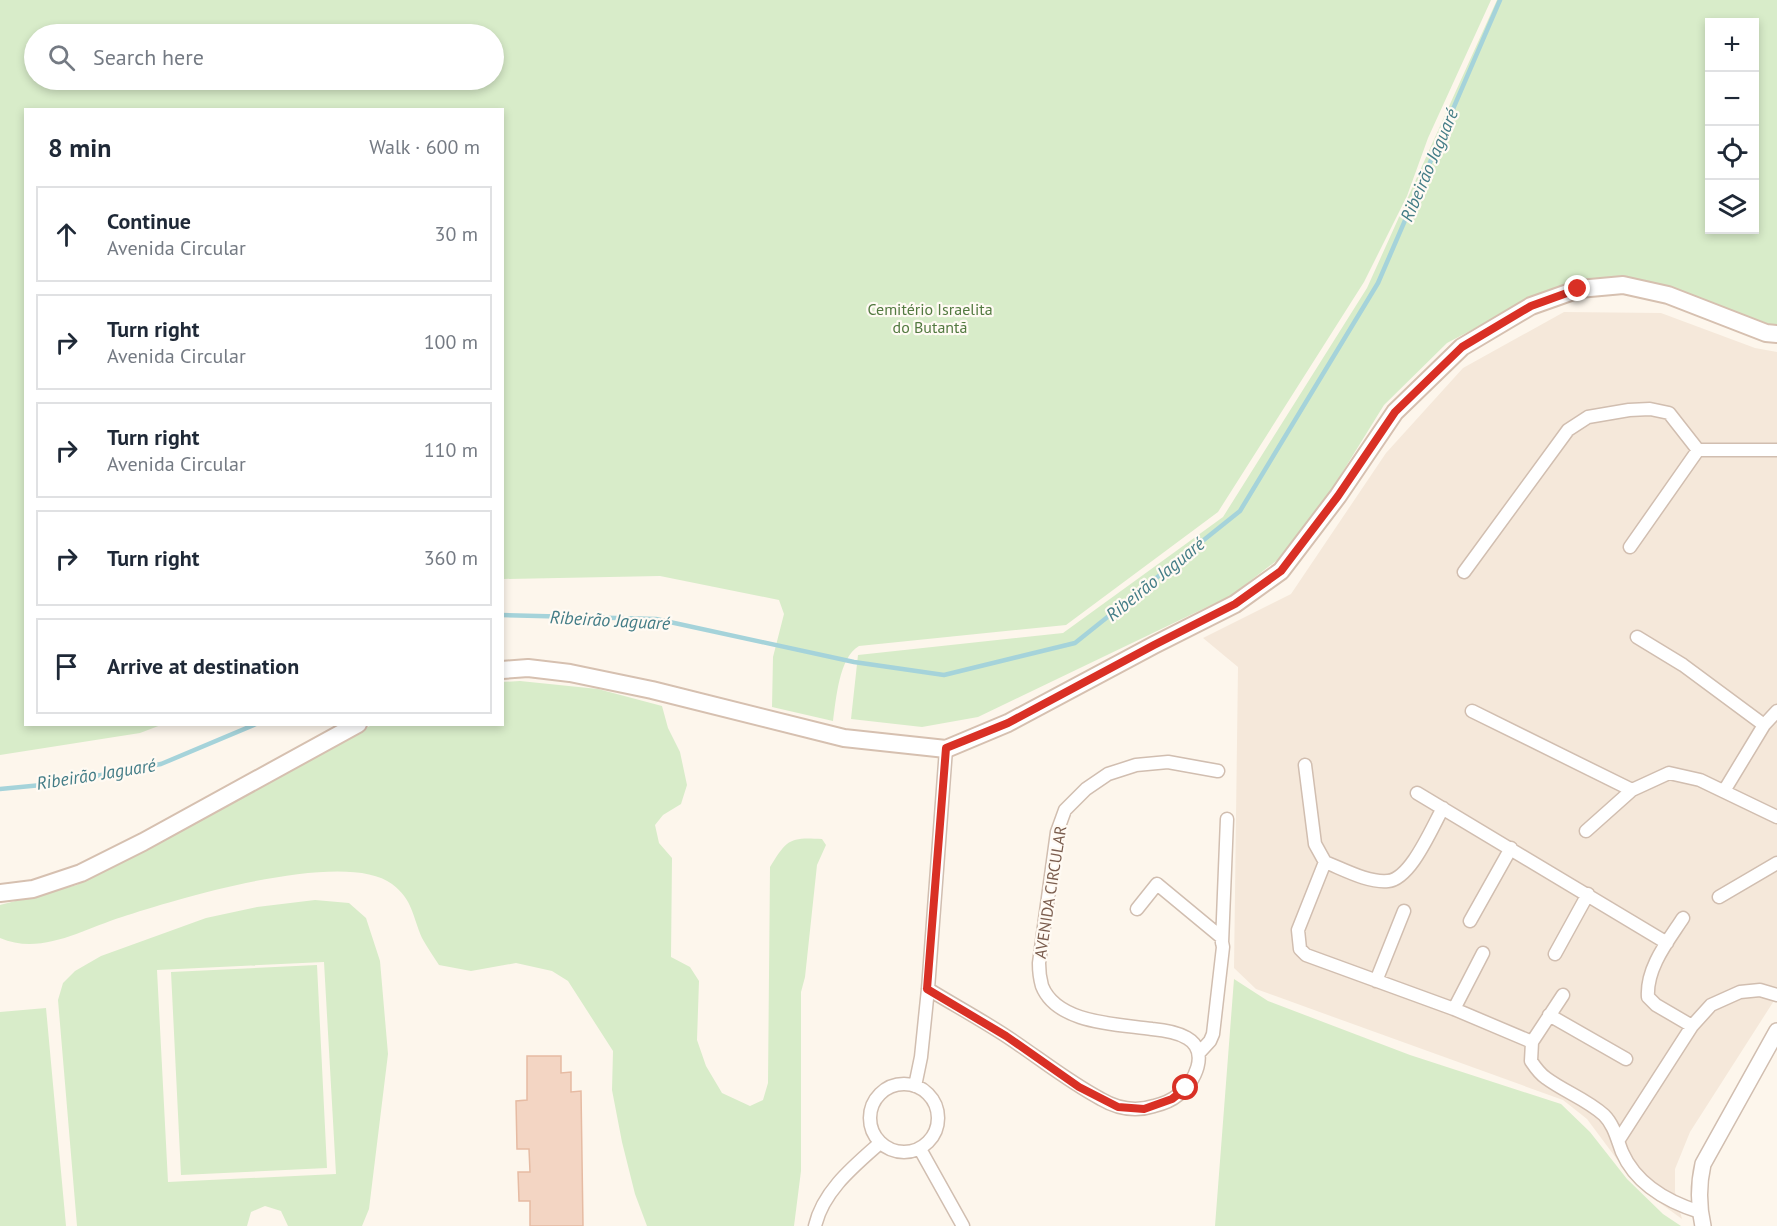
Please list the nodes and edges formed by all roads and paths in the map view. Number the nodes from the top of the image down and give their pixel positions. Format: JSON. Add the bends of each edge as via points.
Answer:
{"nodes":[{"id":1,"x":1777,"y":334,"type":"edge"},
{"id":2,"x":1698,"y":450,"type":"junction"},
{"id":3,"x":1777,"y":450,"type":"edge"},
{"id":4,"x":1630,"y":547,"type":"dead end"},
{"id":5,"x":1464,"y":573,"type":"dead end"},
{"id":6,"x":1637,"y":637,"type":"dead end"},
{"id":7,"x":504,"y":670,"type":"edge"},
{"id":8,"x":1472,"y":711,"type":"dead end"},
{"id":9,"x":1777,"y":711,"type":"edge"},
{"id":10,"x":1764,"y":725,"type":"junction"},
{"id":11,"x":354,"y":726,"type":"edge"},
{"id":12,"x":946,"y":748,"type":"junction"},
{"id":13,"x":1305,"y":765,"type":"dead end"},
{"id":14,"x":1218,"y":771,"type":"dead end"},
{"id":15,"x":1632,"y":790,"type":"junction"},
{"id":16,"x":1724,"y":791,"type":"junction"},
{"id":17,"x":1417,"y":793,"type":"dead end"},
{"id":18,"x":1443,"y":808,"type":"junction"},
{"id":19,"x":1777,"y":817,"type":"edge"},
{"id":20,"x":1227,"y":819,"type":"dead end"},
{"id":21,"x":1586,"y":831,"type":"dead end"},
{"id":22,"x":1511,"y":848,"type":"junction"},
{"id":23,"x":1325,"y":862,"type":"junction"},
{"id":24,"x":1777,"y":863,"type":"edge"},
{"id":25,"x":0,"y":893,"type":"edge"},
{"id":26,"x":1588,"y":894,"type":"junction"},
{"id":27,"x":1719,"y":897,"type":"dead end"},
{"id":28,"x":1137,"y":909,"type":"dead end"},
{"id":29,"x":1404,"y":911,"type":"dead end"},
{"id":30,"x":1683,"y":918,"type":"dead end"},
{"id":31,"x":1470,"y":921,"type":"dead end"},
{"id":32,"x":1222,"y":943,"type":"junction"},
{"id":33,"x":1667,"y":943,"type":"junction"},
{"id":34,"x":1483,"y":953,"type":"dead end"},
{"id":35,"x":1555,"y":954,"type":"dead end"},
{"id":36,"x":1376,"y":981,"type":"junction"},
{"id":37,"x":927,"y":989,"type":"junction"},
{"id":38,"x":1563,"y":995,"type":"dead end"},
{"id":39,"x":1777,"y":995,"type":"edge"},
{"id":40,"x":1454,"y":1009,"type":"junction"},
{"id":41,"x":1549,"y":1016,"type":"junction"},
{"id":42,"x":1692,"y":1026,"type":"junction"},
{"id":43,"x":1777,"y":1031,"type":"edge"},
{"id":44,"x":1532,"y":1042,"type":"junction"},
{"id":45,"x":1199,"y":1053,"type":"junction"},
{"id":46,"x":1626,"y":1059,"type":"dead end"},
{"id":47,"x":915,"y":1086,"type":"junction"},
{"id":48,"x":1618,"y":1141,"type":"junction"},
{"id":49,"x":880,"y":1143,"type":"junction"},
{"id":50,"x":920,"y":1149,"type":"junction"},
{"id":51,"x":1701,"y":1219,"type":"edge"},
{"id":52,"x":815,"y":1226,"type":"edge"},
{"id":53,"x":963,"y":1226,"type":"edge"}],
"edges":[{"from":1,"to":12,"type":"main road","via":[[1668,295],[1623,285],[1578,289],[1531,306],[1462,347],[1395,412],[1281,571],[1235,604],[1008,723]]},
{"from":2,"to":3,"type":"street"},
{"from":2,"to":4,"type":"street"},
{"from":2,"to":5,"type":"street","via":[[1669,413],[1629,410],[1588,417],[1568,430]]},
{"from":6,"to":10,"type":"street"},
{"from":7,"to":12,"type":"main road","via":[[570,673],[844,738]]},
{"from":8,"to":15,"type":"street"},
{"from":9,"to":10,"type":"street"},
{"from":10,"to":16,"type":"street"},
{"from":11,"to":25,"type":"main road","via":[[81,873],[33,889]]},
{"from":12,"to":37,"type":"street"},
{"from":13,"to":23,"type":"street","via":[[1315,844]]},
{"from":14,"to":45,"type":"street","name":"AVENIDA CIRCULAR","via":[[1168,762],[1136,765],[1108,774],[1065,810],[1057,832],[1039,963],[1047,995],[1066,1012],[1176,1033],[1190,1039]]},
{"from":15,"to":16,"type":"street","via":[[1669,773]]},
{"from":15,"to":21,"type":"street"},
{"from":16,"to":19,"type":"street"},
{"from":17,"to":18,"type":"street"},
{"from":18,"to":22,"type":"street"},
{"from":18,"to":23,"type":"street","via":[[1409,868],[1399,878],[1387,882],[1369,879]]},
{"from":20,"to":32,"type":"street"},
{"from":22,"to":26,"type":"street"},
{"from":22,"to":31,"type":"street"},
{"from":23,"to":36,"type":"street","via":[[1298,930],[1300,949],[1306,955]]},
{"from":24,"to":27,"type":"street"},
{"from":26,"to":33,"type":"street"},
{"from":26,"to":35,"type":"street"},
{"from":28,"to":32,"type":"street","via":[[1157,884],[1221,937]]},
{"from":29,"to":36,"type":"street"},
{"from":30,"to":33,"type":"street"},
{"from":32,"to":45,"type":"street","via":[[1213,1034]]},
{"from":33,"to":42,"type":"street","via":[[1651,976],[1648,997]]},
{"from":34,"to":40,"type":"street"},
{"from":36,"to":40,"type":"street"},
{"from":37,"to":45,"type":"street","via":[[1006,1036],[1079,1087],[1118,1107],[1144,1109],[1180,1094],[1193,1080]]},
{"from":37,"to":47,"type":"street"},
{"from":38,"to":41,"type":"street"},
{"from":39,"to":42,"type":"street","via":[[1760,990],[1740,992],[1711,1005]]},
{"from":40,"to":44,"type":"street"},
{"from":41,"to":44,"type":"street"},
{"from":41,"to":46,"type":"street"},
{"from":42,"to":48,"type":"street"},
{"from":43,"to":51,"type":"street","via":[[1703,1164],[1698,1184]]},
{"from":44,"to":48,"type":"street","via":[[1531,1061],[1544,1077],[1589,1103],[1606,1118]]},
{"from":47,"to":49,"type":"street","via":[[892,1086],[874,1101],[870,1123]]},
{"from":47,"to":50,"type":"street","via":[[925,1091],[938,1110],[935,1133]]},
{"from":48,"to":51,"type":"street","via":[[1629,1165],[1641,1179]]},
{"from":49,"to":50,"type":"street","via":[[899,1152]]},
{"from":49,"to":52,"type":"street","via":[[832,1190]]},
{"from":50,"to":53,"type":"street"}]}
